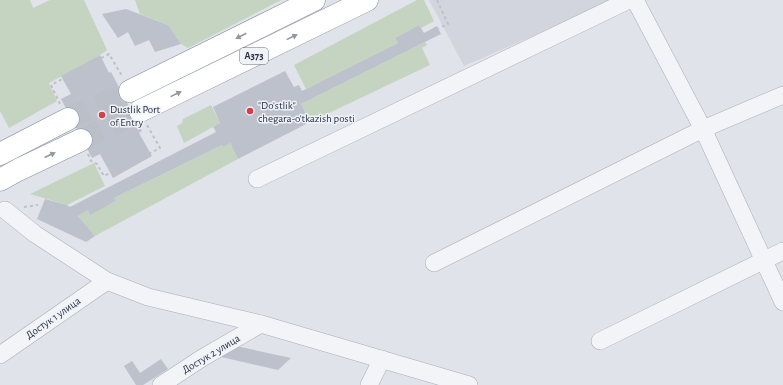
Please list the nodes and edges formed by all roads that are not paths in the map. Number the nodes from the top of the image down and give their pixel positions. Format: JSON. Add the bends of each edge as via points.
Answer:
{"nodes":[{"id":1,"x":314,"y":0,"type":"edge"},
{"id":2,"x":367,"y":0,"type":"edge"},
{"id":3,"x":629,"y":0,"type":"edge"},
{"id":4,"x":635,"y":0,"type":"edge"},
{"id":5,"x":130,"y":91,"type":"tunnel mouth"},
{"id":6,"x":783,"y":95,"type":"edge"},
{"id":7,"x":140,"y":111,"type":"tunnel mouth"},
{"id":8,"x":68,"y":119,"type":"tunnel mouth"},
{"id":9,"x":703,"y":128,"type":"junction"},
{"id":10,"x":81,"y":140,"type":"tunnel mouth"},
{"id":11,"x":4,"y":152,"type":"edge"},
{"id":12,"x":9,"y":175,"type":"edge"},
{"id":13,"x":256,"y":179,"type":"dead end"},
{"id":14,"x":5,"y":210,"type":"dead end"},
{"id":15,"x":783,"y":251,"type":"edge"},
{"id":16,"x":763,"y":260,"type":"junction"},
{"id":17,"x":434,"y":262,"type":"dead end"},
{"id":18,"x":107,"y":281,"type":"junction"},
{"id":19,"x":783,"y":302,"type":"edge"},
{"id":20,"x":261,"y":324,"type":"junction"},
{"id":21,"x":600,"y":341,"type":"dead end"},
{"id":22,"x":0,"y":355,"type":"edge"},
{"id":23,"x":382,"y":359,"type":"junction"},
{"id":24,"x":161,"y":385,"type":"edge"},
{"id":25,"x":369,"y":385,"type":"edge"},
{"id":26,"x":469,"y":385,"type":"edge"}],
"edges":[{"from":1,"to":5,"type":"highway","number":"A373","one_way":true},
{"from":7,"to":2,"type":"highway","number":"A373","one_way":true},
{"from":3,"to":13,"type":"street"},
{"from":4,"to":9,"type":"street"},
{"from":6,"to":9,"type":"street"},
{"from":8,"to":11,"type":"highway"},
{"from":9,"to":16,"type":"street"},
{"from":9,"to":17,"type":"street"},
{"from":12,"to":10,"type":"highway","one_way":true},
{"from":14,"to":18,"type":"street","via":[[35,234]]},
{"from":15,"to":16,"type":"street"},
{"from":16,"to":19,"type":"street"},
{"from":16,"to":21,"type":"street"},
{"from":18,"to":20,"type":"street","via":[[148,297]]},
{"from":18,"to":22,"type":"street","name":"Достук 1 улица"},
{"from":20,"to":23,"type":"street"},
{"from":20,"to":24,"type":"street","name":"Достук 2 улица"},
{"from":23,"to":25,"type":"street"},
{"from":23,"to":26,"type":"street"}]}
